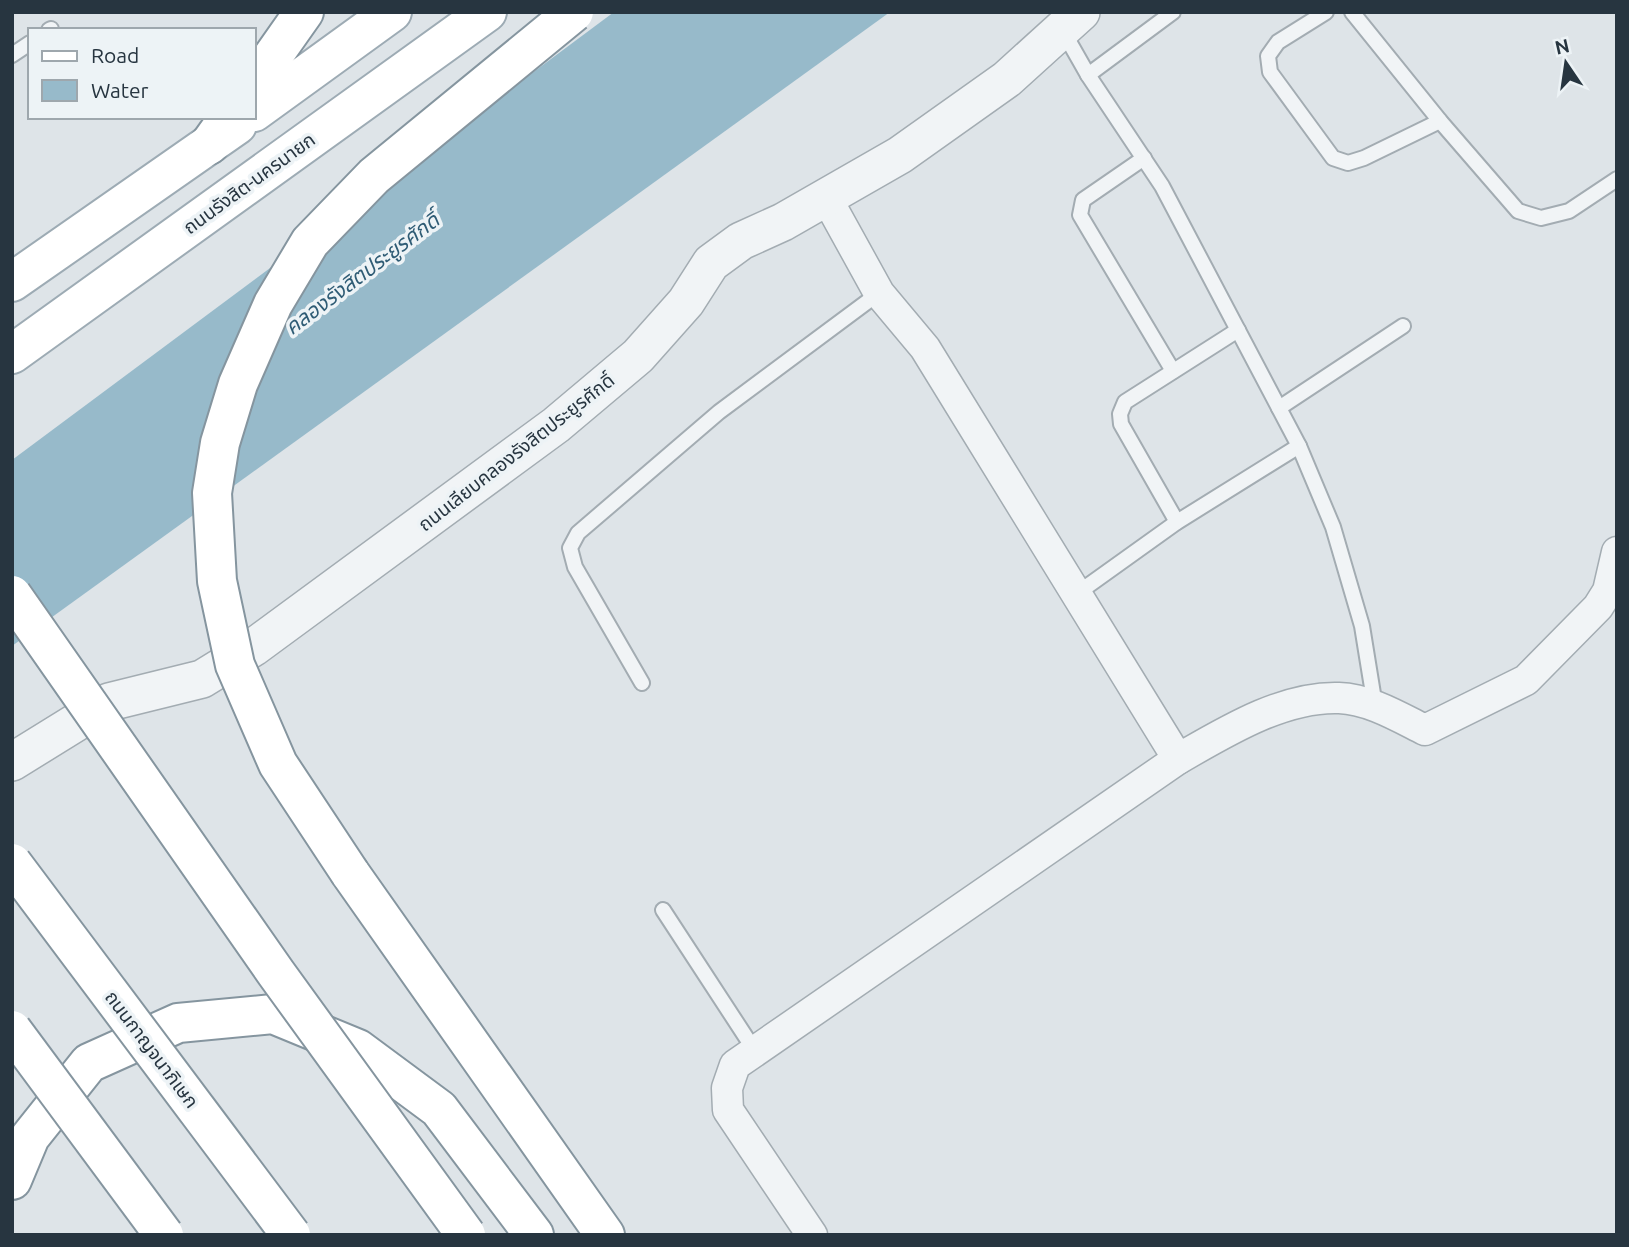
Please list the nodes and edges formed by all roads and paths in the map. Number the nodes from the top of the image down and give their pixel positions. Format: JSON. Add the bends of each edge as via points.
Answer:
{"nodes":[{"id":1,"x":304,"y":12,"type":"edge"},
{"id":2,"x":392,"y":12,"type":"edge"},
{"id":3,"x":486,"y":12,"type":"edge"},
{"id":4,"x":574,"y":12,"type":"edge"},
{"id":5,"x":1172,"y":12,"type":"edge"},
{"id":6,"x":1326,"y":12,"type":"edge"},
{"id":7,"x":1352,"y":12,"type":"edge"},
{"id":8,"x":1072,"y":21,"type":"edge"},
{"id":9,"x":28,"y":44,"type":"edge"},
{"id":10,"x":12,"y":55,"type":"edge"},
{"id":11,"x":1088,"y":75,"type":"junction"},
{"id":12,"x":256,"y":80,"type":"edge"},
{"id":13,"x":256,"y":112,"type":"edge"},
{"id":14,"x":243,"y":119,"type":"edge"},
{"id":15,"x":1440,"y":121,"type":"junction"},
{"id":16,"x":219,"y":131,"type":"edge"},
{"id":17,"x":1144,"y":158,"type":"junction"},
{"id":18,"x":1617,"y":179,"type":"edge"},
{"id":19,"x":826,"y":197,"type":"junction"},
{"id":20,"x":12,"y":282,"type":"edge"},
{"id":21,"x":879,"y":293,"type":"junction"},
{"id":22,"x":1403,"y":326,"type":"dead end"},
{"id":23,"x":1238,"y":330,"type":"junction"},
{"id":24,"x":12,"y":354,"type":"edge"},
{"id":25,"x":1173,"y":371,"type":"junction"},
{"id":26,"x":1279,"y":408,"type":"junction"},
{"id":27,"x":1299,"y":446,"type":"junction"},
{"id":28,"x":1177,"y":522,"type":"junction"},
{"id":29,"x":1617,"y":552,"type":"edge"},
{"id":30,"x":12,"y":595,"type":"edge"},
{"id":31,"x":1075,"y":595,"type":"junction"},
{"id":32,"x":642,"y":683,"type":"dead end"},
{"id":33,"x":1376,"y":706,"type":"junction"},
{"id":34,"x":1178,"y":759,"type":"junction"},
{"id":35,"x":12,"y":762,"type":"edge"},
{"id":36,"x":12,"y":863,"type":"edge"},
{"id":37,"x":663,"y":910,"type":"dead end"},
{"id":38,"x":12,"y":1030,"type":"edge"},
{"id":39,"x":755,"y":1051,"type":"junction"},
{"id":40,"x":12,"y":1180,"type":"edge"},
{"id":41,"x":164,"y":1235,"type":"edge"},
{"id":42,"x":291,"y":1235,"type":"edge"},
{"id":43,"x":466,"y":1235,"type":"edge"},
{"id":44,"x":534,"y":1235,"type":"edge"},
{"id":45,"x":605,"y":1235,"type":"edge"},
{"id":46,"x":813,"y":1235,"type":"edge"}],
"edges":[{"from":1,"to":12,"type":"main road"},
{"from":2,"to":13,"type":"main road"},
{"from":3,"to":24,"type":"main road","name":"ถนนรังสิต-นครนายก"},
{"from":4,"to":45,"type":"main road","bridge":true,"via":[[374,177],[310,242],[268,316],[238,384],[220,443],[212,493],[217,581],[235,665],[278,764]]},
{"from":5,"to":11,"type":"lane"},
{"from":6,"to":15,"type":"lane","via":[[1278,42],[1268,56],[1270,72],[1333,158],[1348,163],[1364,158]]},
{"from":7,"to":15,"type":"lane"},
{"from":8,"to":11,"type":"lane"},
{"from":8,"to":19,"type":"street","name":"ถนนเลียบคลองรังสิตประยูรศักดิ์","via":[[1007,79],[950,121]]},
{"from":9,"to":10,"type":"lane"},
{"from":11,"to":17,"type":"lane"},
{"from":14,"to":16,"type":"main road"},
{"from":15,"to":18,"type":"lane","via":[[1518,211],[1541,218],[1569,211]]},
{"from":16,"to":20,"type":"main road"},
{"from":17,"to":23,"type":"lane"},
{"from":17,"to":25,"type":"lane","via":[[1083,200],[1080,215]]},
{"from":19,"to":21,"type":"street"},
{"from":19,"to":35,"type":"street","name":"ถนนเลียบคลองรังสิตประยูรศักดิ์","via":[[741,241],[711,263],[686,302],[638,356],[556,425],[254,648],[202,679],[109,702]]},
{"from":21,"to":31,"type":"street","via":[[925,348]]},
{"from":21,"to":32,"type":"lane","via":[[719,412],[578,533],[570,548],[575,567]]},
{"from":22,"to":26,"type":"lane"},
{"from":23,"to":25,"type":"lane"},
{"from":23,"to":26,"type":"lane"},
{"from":25,"to":28,"type":"lane","via":[[1125,402],[1120,414],[1121,424]]},
{"from":26,"to":27,"type":"lane"},
{"from":27,"to":28,"type":"lane"},
{"from":27,"to":33,"type":"lane","via":[[1333,527],[1359,614]]},
{"from":28,"to":31,"type":"lane"},
{"from":29,"to":33,"type":"street","via":[[1608,591],[1598,607],[1526,680],[1425,730]]},
{"from":30,"to":43,"type":"main road","bridge":true},
{"from":31,"to":34,"type":"street"},
{"from":33,"to":34,"type":"street","via":[[1340,698],[1298,702],[1238,725]]},
{"from":34,"to":39,"type":"street"},
{"from":36,"to":42,"type":"main road","name":"ถนนกาญจนาภิเษก","bridge":true},
{"from":37,"to":39,"type":"lane"},
{"from":38,"to":41,"type":"main road","bridge":true},
{"from":39,"to":46,"type":"street","via":[[735,1065],[726,1088],[728,1110]]},
{"from":40,"to":44,"type":"main road","via":[[30,1137],[89,1063],[178,1023],[274,1014],[358,1049],[439,1109]]}]}
